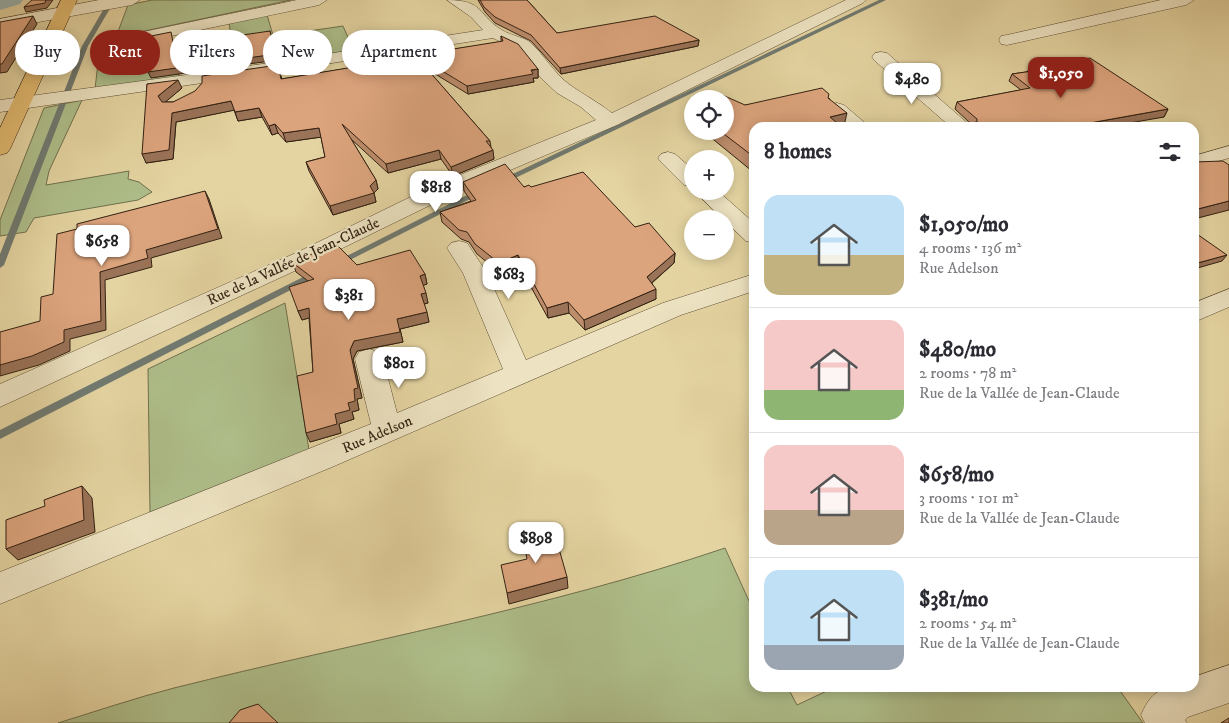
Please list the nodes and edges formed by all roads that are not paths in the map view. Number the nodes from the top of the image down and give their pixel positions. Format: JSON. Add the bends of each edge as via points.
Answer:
{"nodes":[{"id":1,"x":319,"y":0,"type":"edge"},
{"id":2,"x":455,"y":0,"type":"edge"},
{"id":3,"x":858,"y":0,"type":"edge"},
{"id":4,"x":1186,"y":0,"type":"edge"},
{"id":5,"x":126,"y":1,"type":"edge"},
{"id":6,"x":67,"y":5,"type":"edge"},
{"id":7,"x":0,"y":24,"type":"edge"},
{"id":8,"x":495,"y":33,"type":"junction"},
{"id":9,"x":160,"y":34,"type":"edge"},
{"id":10,"x":1007,"y":40,"type":"dead end"},
{"id":11,"x":881,"y":58,"type":"dead end"},
{"id":12,"x":193,"y":80,"type":"junction"},
{"id":13,"x":181,"y":100,"type":"edge"},
{"id":14,"x":22,"y":102,"type":"junction"},
{"id":15,"x":0,"y":106,"type":"edge"},
{"id":16,"x":837,"y":109,"type":"edge"},
{"id":17,"x":610,"y":121,"type":"junction"},
{"id":18,"x":854,"y":122,"type":"edge"},
{"id":19,"x":957,"y":122,"type":"edge"},
{"id":20,"x":0,"y":149,"type":"edge"},
{"id":21,"x":1229,"y":152,"type":"edge"},
{"id":22,"x":668,"y":158,"type":"dead end"},
{"id":23,"x":1199,"y":161,"type":"edge"},
{"id":24,"x":684,"y":173,"type":"edge"},
{"id":25,"x":714,"y":200,"type":"edge"},
{"id":26,"x":749,"y":232,"type":"edge"},
{"id":27,"x":459,"y":248,"type":"dead end"},
{"id":28,"x":749,"y":284,"type":"edge"},
{"id":29,"x":1229,"y":297,"type":"edge"},
{"id":30,"x":1199,"y":311,"type":"edge"},
{"id":31,"x":369,"y":359,"type":"dead end"},
{"id":32,"x":519,"y":374,"type":"junction"},
{"id":33,"x":0,"y":396,"type":"edge"},
{"id":34,"x":387,"y":430,"type":"junction"},
{"id":35,"x":0,"y":588,"type":"edge"},
{"id":36,"x":1229,"y":684,"type":"edge"},
{"id":37,"x":1167,"y":723,"type":"edge"}],
"edges":[{"from":1,"to":9,"type":"street"},
{"from":2,"to":8,"type":"street","via":[[477,14]]},
{"from":3,"to":17,"type":"street","name":"Rue de la Vallée de Jean-Claude","via":[[826,8]]},
{"from":4,"to":10,"type":"street"},
{"from":5,"to":6,"type":"street","via":[[90,6]]},
{"from":6,"to":7,"type":"street"},
{"from":6,"to":14,"type":"main road"},
{"from":8,"to":12,"type":"street"},
{"from":8,"to":17,"type":"street","via":[[526,47],[563,89]]},
{"from":11,"to":19,"type":"street"},
{"from":12,"to":13,"type":"street","via":[[195,90]]},
{"from":12,"to":14,"type":"street"},
{"from":14,"to":15,"type":"street"},
{"from":14,"to":20,"type":"main road"},
{"from":16,"to":18,"type":"street"},
{"from":17,"to":33,"type":"street","name":"Rue de la Vallée de Jean-Claude","via":[[443,190],[298,261]]},
{"from":21,"to":23,"type":"street"},
{"from":22,"to":24,"type":"street"},
{"from":25,"to":26,"type":"street"},
{"from":27,"to":32,"type":"street","via":[[475,273]]},
{"from":28,"to":32,"type":"street","name":"Rue Adelson","via":[[672,309]]},
{"from":29,"to":30,"type":"street"},
{"from":31,"to":34,"type":"street"},
{"from":32,"to":34,"type":"street","name":"Rue Adelson"},
{"from":34,"to":35,"type":"street","name":"Rue Adelson"},
{"from":36,"to":37,"type":"street","via":[[1176,702],[1161,715]]}]}
